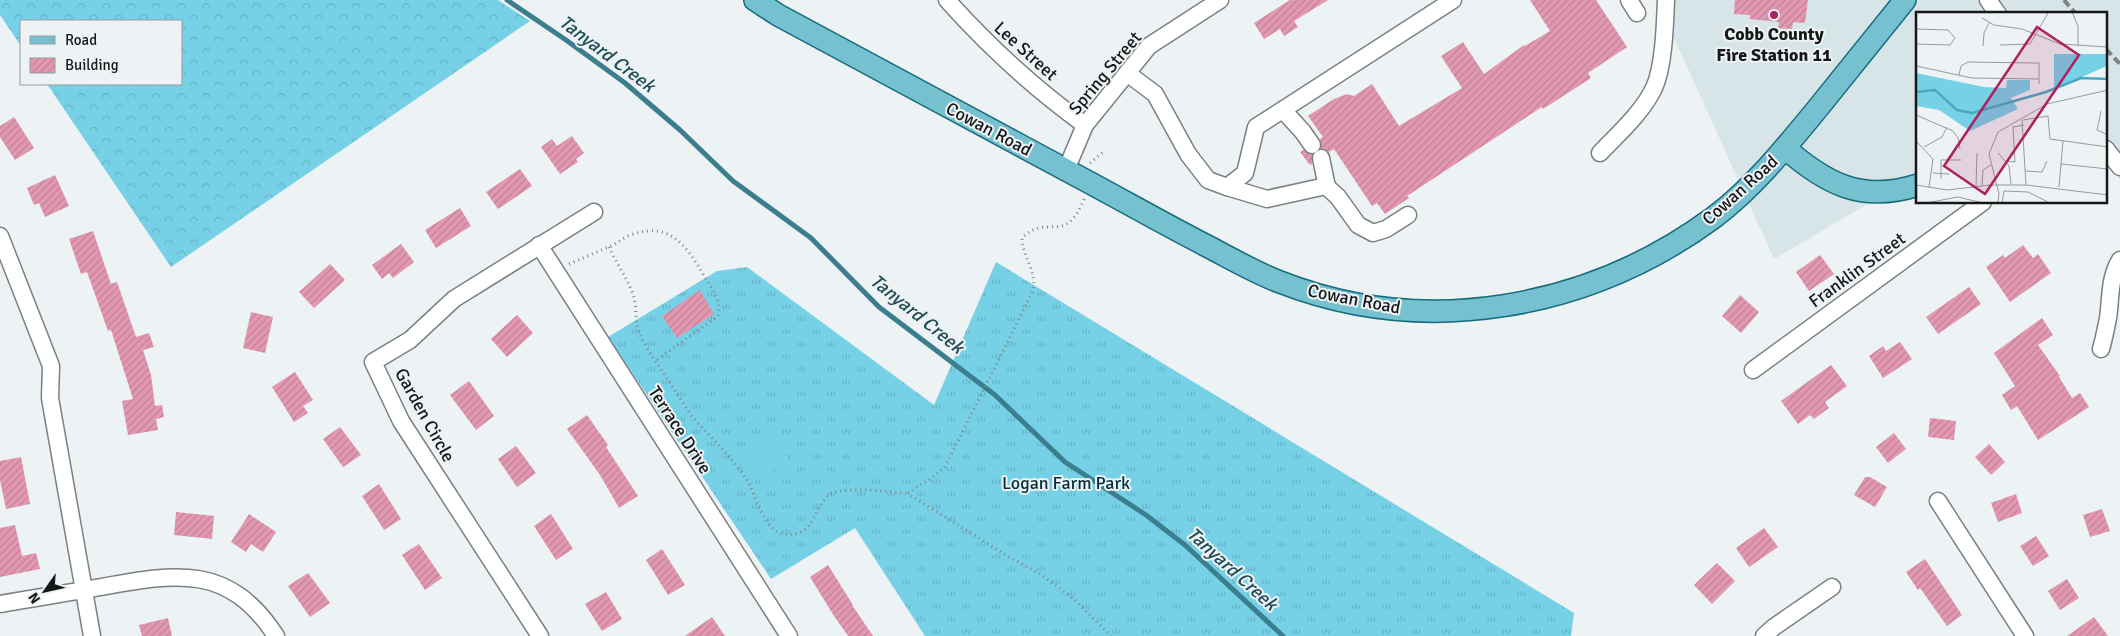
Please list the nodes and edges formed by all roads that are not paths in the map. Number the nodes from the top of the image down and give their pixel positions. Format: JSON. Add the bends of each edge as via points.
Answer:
{"nodes":[{"id":1,"x":755,"y":0,"type":"edge"},
{"id":2,"x":947,"y":0,"type":"edge"},
{"id":3,"x":1220,"y":0,"type":"edge"},
{"id":4,"x":1454,"y":0,"type":"edge"},
{"id":5,"x":1666,"y":0,"type":"edge"},
{"id":6,"x":1905,"y":0,"type":"edge"},
{"id":7,"x":1127,"y":73,"type":"junction"},
{"id":8,"x":1283,"y":110,"type":"junction"},
{"id":9,"x":1085,"y":125,"type":"junction"},
{"id":10,"x":1785,"y":148,"type":"junction"},
{"id":11,"x":1600,"y":153,"type":"dead end"},
{"id":12,"x":2108,"y":153,"type":"edge"},
{"id":13,"x":2120,"y":167,"type":"edge"},
{"id":14,"x":1073,"y":174,"type":"junction"},
{"id":15,"x":1916,"y":185,"type":"edge"},
{"id":16,"x":1227,"y":187,"type":"junction"},
{"id":17,"x":1327,"y":187,"type":"junction"},
{"id":18,"x":1980,"y":204,"type":"edge"},
{"id":19,"x":594,"y":212,"type":"dead end"},
{"id":20,"x":1408,"y":215,"type":"dead end"},
{"id":21,"x":0,"y":236,"type":"edge"},
{"id":22,"x":538,"y":246,"type":"junction"},
{"id":23,"x":2120,"y":260,"type":"edge"},
{"id":24,"x":2101,"y":349,"type":"dead end"},
{"id":25,"x":1753,"y":370,"type":"dead end"},
{"id":26,"x":1938,"y":501,"type":"dead end"},
{"id":27,"x":1832,"y":587,"type":"dead end"},
{"id":28,"x":84,"y":590,"type":"junction"},
{"id":29,"x":0,"y":604,"type":"edge"},
{"id":30,"x":92,"y":636,"type":"edge"},
{"id":31,"x":276,"y":636,"type":"edge"},
{"id":32,"x":540,"y":636,"type":"edge"},
{"id":33,"x":790,"y":636,"type":"edge"},
{"id":34,"x":1764,"y":636,"type":"edge"},
{"id":35,"x":2025,"y":636,"type":"edge"}],
"edges":[{"from":1,"to":14,"type":"main road","name":"Cowan Road"},
{"from":2,"to":9,"type":"street","name":"Lee Street","via":[[981,38],[1052,101]]},
{"from":3,"to":7,"type":"street","name":"Spring Street","via":[[1149,46]]},
{"from":4,"to":8,"type":"street"},
{"from":5,"to":11,"type":"street","via":[[1662,56],[1654,87],[1634,116]]},
{"from":6,"to":10,"type":"main road","name":"Cowan Road"},
{"from":7,"to":9,"type":"street","name":"Spring Street"},
{"from":7,"to":16,"type":"street","via":[[1154,94],[1188,154],[1208,180]]},
{"from":8,"to":16,"type":"street","via":[[1256,127],[1245,173]]},
{"from":8,"to":17,"type":"street","via":[[1304,132],[1316,151]]},
{"from":9,"to":14,"type":"street","name":"Spring Street"},
{"from":10,"to":14,"type":"main road","name":"Cowan Road","via":[[1716,215],[1649,259],[1592,284],[1551,297],[1515,305],[1430,311],[1330,298],[1280,282]]},
{"from":10,"to":15,"type":"main road","via":[[1812,171],[1855,190],[1885,192]]},
{"from":12,"to":13,"type":"street"},
{"from":16,"to":17,"type":"street","via":[[1267,199]]},
{"from":17,"to":20,"type":"street","via":[[1358,224],[1372,233],[1386,230]]},
{"from":18,"to":25,"type":"street","name":"Franklin Street"},
{"from":19,"to":22,"type":"street","name":"Garden Circle"},
{"from":21,"to":28,"type":"street","via":[[51,366],[50,398]]},
{"from":22,"to":32,"type":"street","name":"Garden Circle","via":[[454,299],[410,340],[373,362],[401,421]]},
{"from":22,"to":33,"type":"street","name":"Terrace Drive"},
{"from":23,"to":24,"type":"street","via":[[2110,288]]},
{"from":26,"to":35,"type":"street"},
{"from":27,"to":34,"type":"street"},
{"from":28,"to":29,"type":"street"},
{"from":28,"to":30,"type":"street"},
{"from":28,"to":31,"type":"street","via":[[174,576],[206,580],[228,588],[249,602]]}]}
